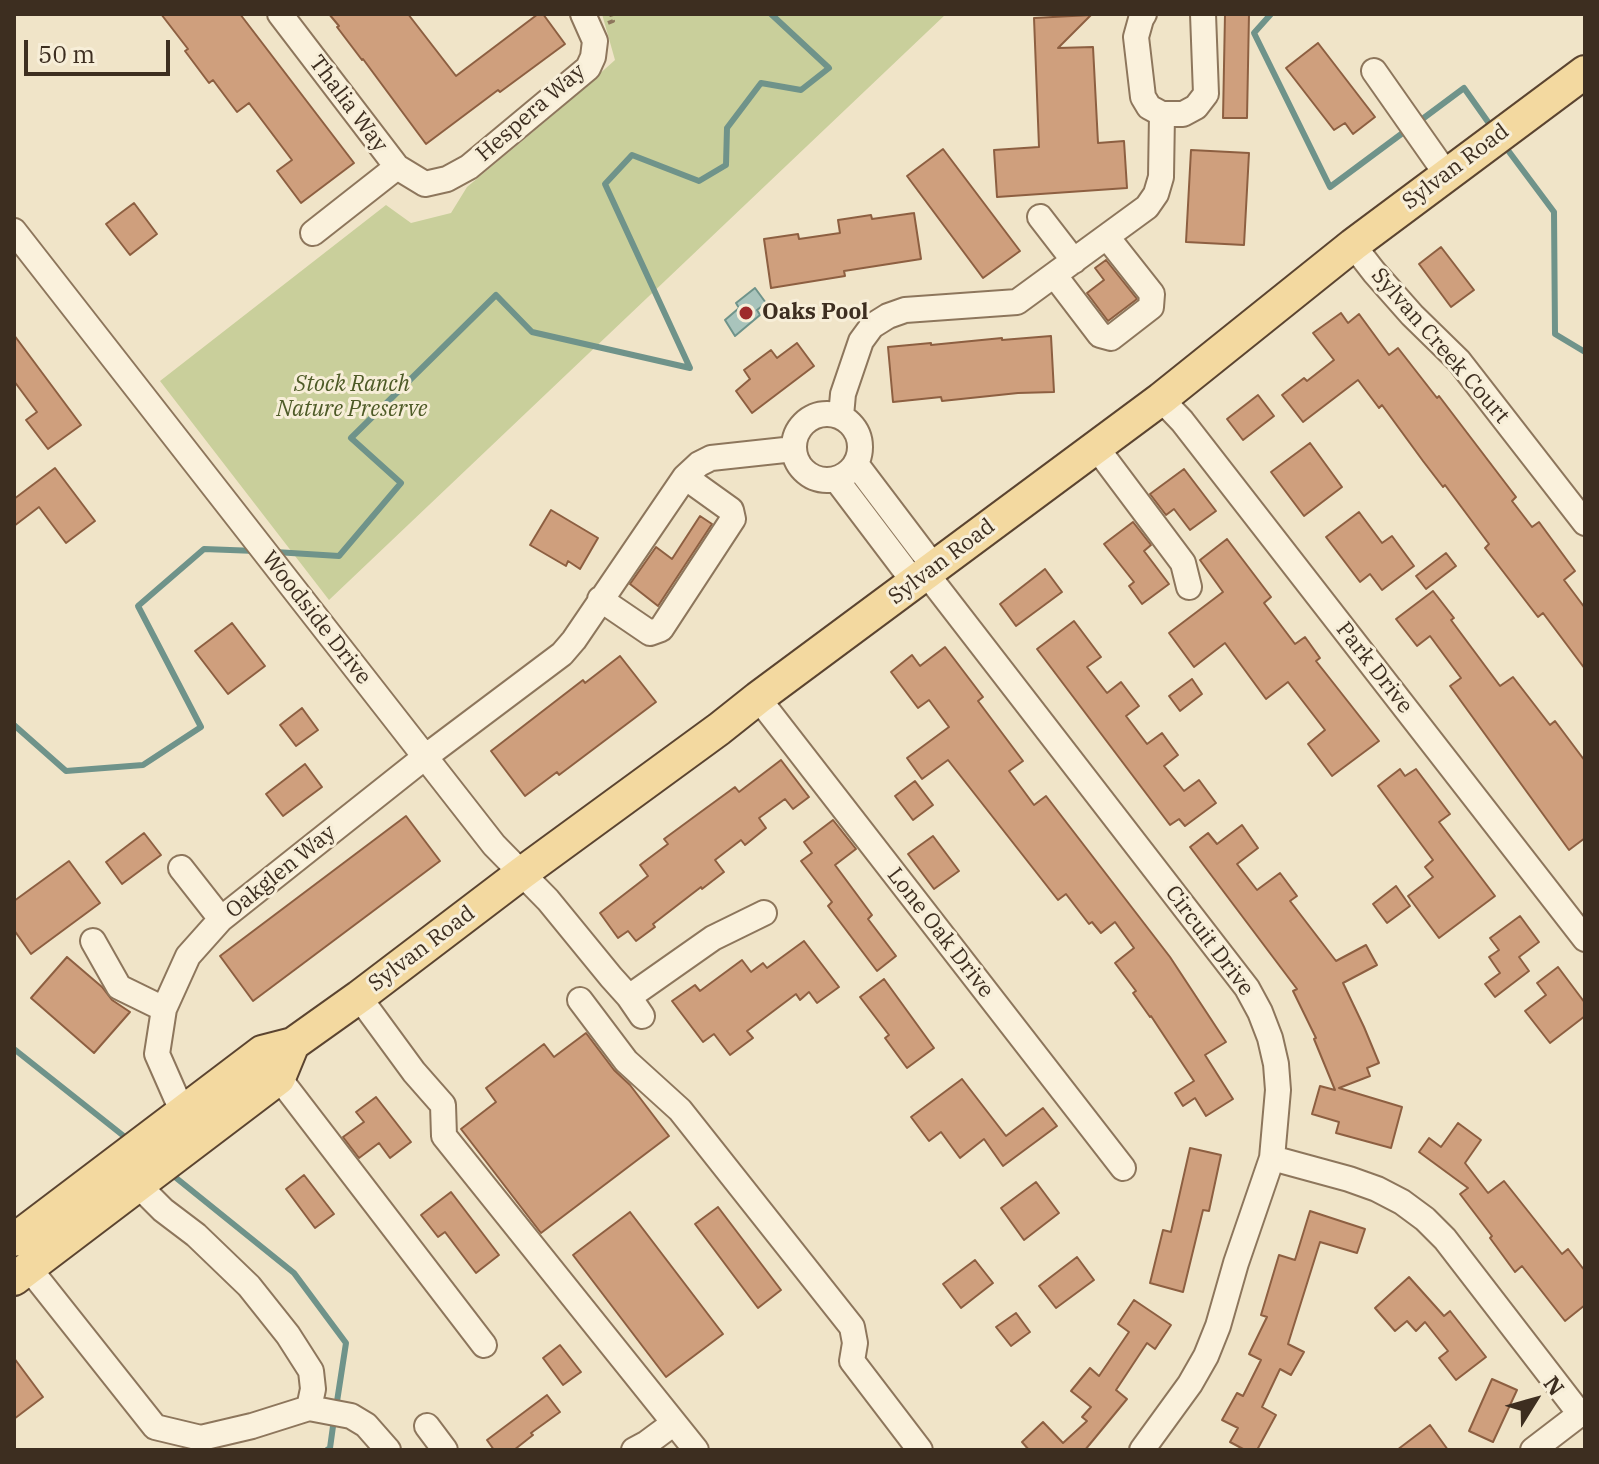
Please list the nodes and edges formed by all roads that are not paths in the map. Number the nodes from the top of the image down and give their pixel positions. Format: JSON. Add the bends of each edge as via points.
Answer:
{"nodes":[{"id":1,"x":280,"y":14,"type":"edge"},
{"id":2,"x":583,"y":14,"type":"edge"},
{"id":3,"x":1144,"y":14,"type":"edge"},
{"id":4,"x":1203,"y":14,"type":"edge"},
{"id":5,"x":1374,"y":71,"type":"dead end"},
{"id":6,"x":1585,"y":72,"type":"edge"},
{"id":7,"x":1162,"y":114,"type":"junction"},
{"id":8,"x":397,"y":167,"type":"junction"},
{"id":9,"x":1447,"y":175,"type":"junction"},
{"id":10,"x":425,"y":184,"type":"joint"},
{"id":11,"x":1040,"y":217,"type":"dead end"},
{"id":12,"x":14,"y":231,"type":"edge"},
{"id":13,"x":313,"y":233,"type":"dead end"},
{"id":14,"x":1107,"y":237,"type":"junction"},
{"id":15,"x":1353,"y":245,"type":"junction"},
{"id":16,"x":1065,"y":268,"type":"junction"},
{"id":17,"x":1161,"y":399,"type":"junction"},
{"id":18,"x":841,"y":416,"type":"junction"},
{"id":19,"x":1096,"y":447,"type":"junction"},
{"id":20,"x":794,"y":449,"type":"junction"},
{"id":21,"x":856,"y":464,"type":"junction"},
{"id":22,"x":685,"y":477,"type":"junction"},
{"id":23,"x":836,"y":479,"type":"junction"},
{"id":24,"x":1585,"y":523,"type":"edge"},
{"id":25,"x":925,"y":574,"type":"junction"},
{"id":26,"x":1189,"y":587,"type":"dead end"},
{"id":27,"x":600,"y":599,"type":"junction"},
{"id":28,"x":758,"y":698,"type":"junction"},
{"id":29,"x":425,"y":757,"type":"junction"},
{"id":30,"x":181,"y":868,"type":"dead end"},
{"id":31,"x":522,"y":873,"type":"junction"},
{"id":32,"x":764,"y":913,"type":"dead end"},
{"id":33,"x":221,"y":919,"type":"junction"},
{"id":34,"x":1585,"y":939,"type":"edge"},
{"id":35,"x":93,"y":941,"type":"dead end"},
{"id":36,"x":359,"y":997,"type":"junction"},
{"id":37,"x":580,"y":1000,"type":"dead end"},
{"id":38,"x":164,"y":1009,"type":"junction"},
{"id":39,"x":293,"y":1044,"type":"junction"},
{"id":40,"x":279,"y":1078,"type":"junction"},
{"id":41,"x":183,"y":1113,"type":"junction"},
{"id":42,"x":1272,"y":1158,"type":"junction"},
{"id":43,"x":147,"y":1164,"type":"junction"},
{"id":44,"x":1123,"y":1168,"type":"dead end"},
{"id":45,"x":19,"y":1262,"type":"edge"},
{"id":46,"x":484,"y":1345,"type":"dead end"},
{"id":47,"x":316,"y":1409,"type":"junction"},
{"id":48,"x":674,"y":1423,"type":"junction"},
{"id":49,"x":427,"y":1426,"type":"dead end"},
{"id":50,"x":388,"y":1450,"type":"edge"},
{"id":51,"x":445,"y":1450,"type":"edge"},
{"id":52,"x":634,"y":1450,"type":"edge"},
{"id":53,"x":696,"y":1450,"type":"edge"},
{"id":54,"x":920,"y":1450,"type":"edge"},
{"id":55,"x":1142,"y":1450,"type":"edge"},
{"id":56,"x":1533,"y":1450,"type":"edge"}],
"edges":[{"from":1,"to":8,"type":"street","name":"Thalia Way"},
{"from":2,"to":10,"type":"street","name":"Hespera Way","via":[[595,41],[588,68],[469,167]]},
{"from":3,"to":7,"type":"street","via":[[1136,37],[1143,97]]},
{"from":4,"to":7,"type":"street","via":[[1206,94],[1183,114]]},
{"from":5,"to":9,"type":"street"},
{"from":6,"to":9,"type":"main road","name":"Sylvan Road"},
{"from":7,"to":14,"type":"street","via":[[1156,194]]},
{"from":8,"to":10,"type":"street","name":"Thalia Way"},
{"from":8,"to":13,"type":"street"},
{"from":9,"to":15,"type":"main road","name":"Sylvan Road"},
{"from":11,"to":16,"type":"street"},
{"from":12,"to":29,"type":"street","name":"Woodside Drive"},
{"from":14,"to":16,"type":"street"},
{"from":14,"to":16,"type":"street","via":[[1152,294],[1151,307],[1111,338],[1100,335]]},
{"from":15,"to":17,"type":"main road","name":"Sylvan Road"},
{"from":15,"to":24,"type":"street","name":"Sylvan Creek Court","via":[[1459,361]]},
{"from":16,"to":18,"type":"street","via":[[1017,302],[905,310],[872,326],[861,341]]},
{"from":17,"to":19,"type":"main road","name":"Sylvan Road"},
{"from":17,"to":34,"type":"street","name":"Park Drive"},
{"from":18,"to":20,"type":"street","via":[[809,418],[796,435]]},
{"from":18,"to":21,"type":"street","via":[[861,442]]},
{"from":19,"to":25,"type":"main road","name":"Sylvan Road"},
{"from":19,"to":26,"type":"street","via":[[1183,563]]},
{"from":20,"to":22,"type":"street","via":[[711,458]]},
{"from":20,"to":23,"type":"street","via":[[808,474]]},
{"from":21,"to":23,"type":"street"},
{"from":21,"to":25,"type":"street"},
{"from":22,"to":27,"type":"street","name":"Oakglen Way"},
{"from":22,"to":27,"type":"street","via":[[731,510],[733,519],[661,629],[650,633]]},
{"from":23,"to":25,"type":"street"},
{"from":25,"to":28,"type":"main road","name":"Sylvan Road"},
{"from":25,"to":42,"type":"street","name":"Circuit Drive","via":[[1247,988],[1276,1064]]},
{"from":27,"to":29,"type":"street","name":"Oakglen Way","via":[[562,654]]},
{"from":28,"to":31,"type":"main road","name":"Sylvan Road"},
{"from":28,"to":44,"type":"street","name":"Lone Oak Drive"},
{"from":29,"to":31,"type":"street","name":"Woodside Drive"},
{"from":29,"to":33,"type":"street","name":"Oakglen Way"},
{"from":30,"to":33,"type":"street"},
{"from":31,"to":32,"type":"street","name":"Woodside Drive","via":[[636,1006],[713,938]]},
{"from":31,"to":36,"type":"main road","name":"Sylvan Road"},
{"from":33,"to":38,"type":"street","name":"Oakglen Way","via":[[188,956]]},
{"from":35,"to":38,"type":"street","via":[[119,987]]},
{"from":36,"to":39,"type":"main road","name":"Sylvan Road"},
{"from":36,"to":48,"type":"street","via":[[443,1105],[444,1136]]},
{"from":37,"to":54,"type":"street","via":[[626,1061],[680,1110],[852,1327],[852,1361]]},
{"from":38,"to":41,"type":"street","name":"Oakglen Way","via":[[157,1054]]},
{"from":39,"to":40,"type":"main road"},
{"from":39,"to":41,"type":"main road","name":"Sylvan Road","via":[[262,1052]]},
{"from":40,"to":43,"type":"main road","name":"Sylvan Road"},
{"from":40,"to":46,"type":"street"},
{"from":41,"to":43,"type":"main road","name":"Sylvan Road"},
{"from":42,"to":55,"type":"street","name":"Circuit Drive","via":[[1206,1356]]},
{"from":42,"to":56,"type":"street","via":[[1377,1189],[1402,1202],[1445,1239],[1580,1414]]},
{"from":43,"to":45,"type":"main road","name":"Sylvan Road"},
{"from":43,"to":47,"type":"street","via":[[163,1210],[240,1278],[288,1335],[311,1371]]},
{"from":45,"to":47,"type":"street","via":[[155,1427],[201,1438]]},
{"from":47,"to":50,"type":"street","via":[[366,1425]]},
{"from":48,"to":52,"type":"street"},
{"from":48,"to":53,"type":"street"},
{"from":49,"to":51,"type":"street"}]}
